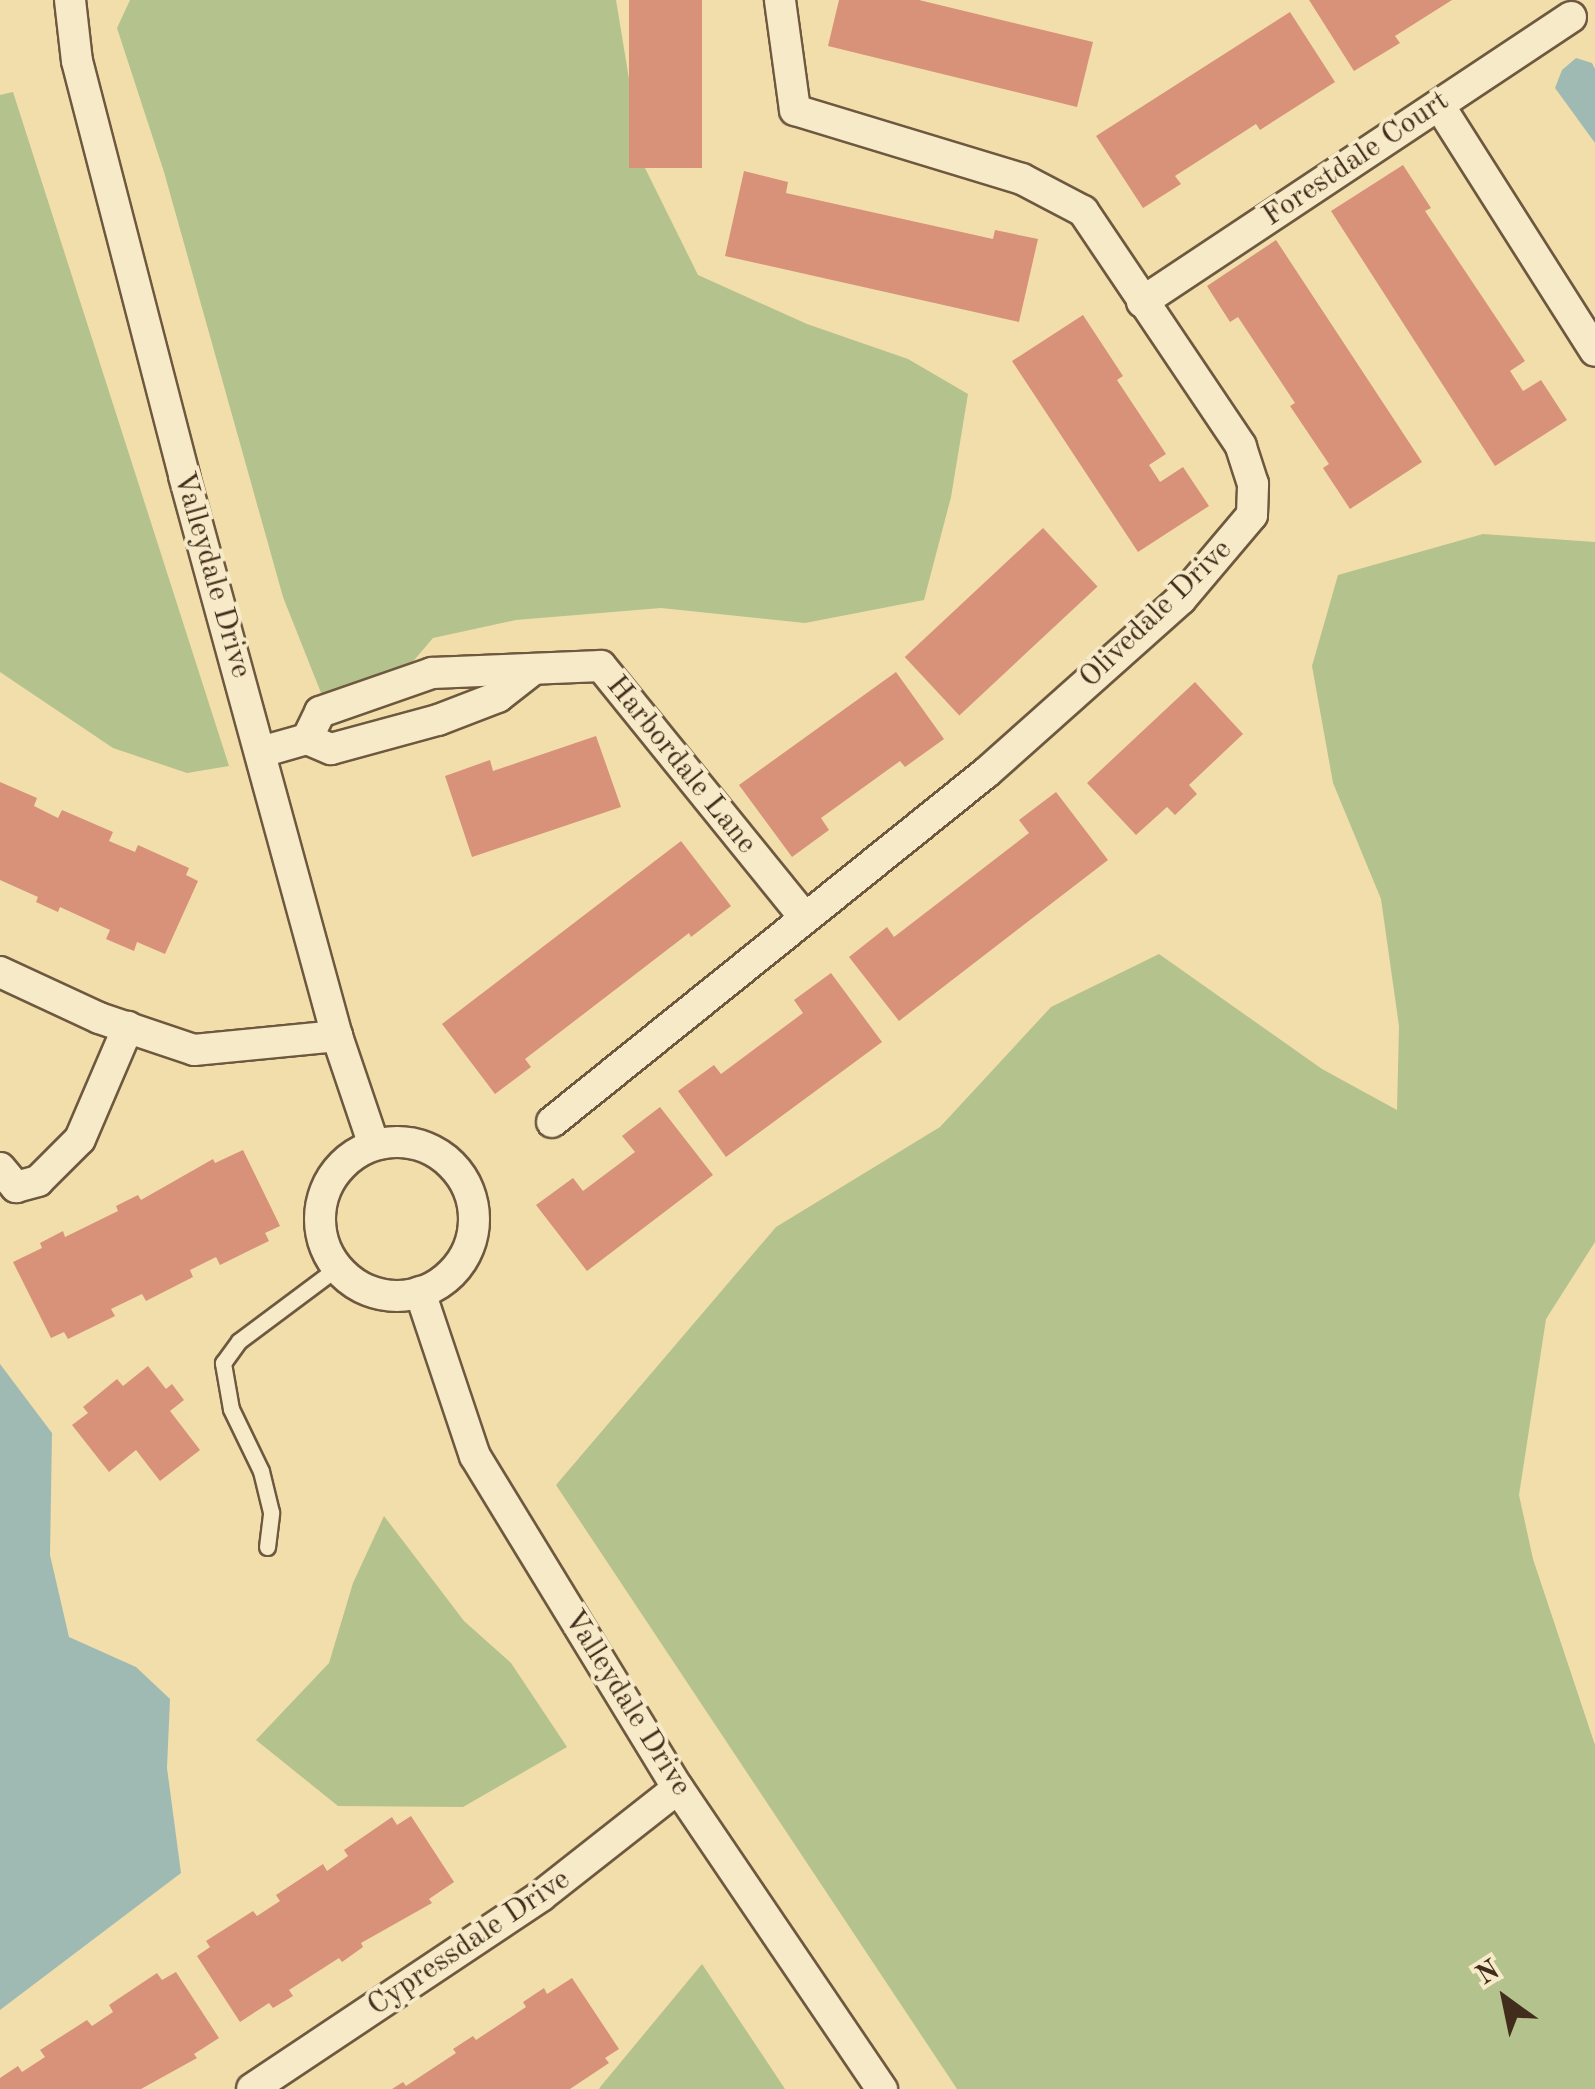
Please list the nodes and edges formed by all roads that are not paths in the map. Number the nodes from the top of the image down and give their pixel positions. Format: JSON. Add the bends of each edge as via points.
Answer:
{"nodes":[{"id":1,"x":70,"y":0,"type":"edge"},
{"id":2,"x":780,"y":0,"type":"edge"},
{"id":3,"x":1570,"y":17,"type":"dead end"},
{"id":4,"x":1439,"y":104,"type":"junction"},
{"id":5,"x":1142,"y":302,"type":"junction"},
{"id":6,"x":1595,"y":351,"type":"edge"},
{"id":7,"x":530,"y":672,"type":"junction"},
{"id":8,"x":384,"y":690,"type":"junction"},
{"id":9,"x":397,"y":732,"type":"junction"},
{"id":10,"x":308,"y":739,"type":"junction"},
{"id":11,"x":261,"y":752,"type":"junction"},
{"id":12,"x":806,"y":918,"type":"junction"},
{"id":13,"x":0,"y":972,"type":"edge"},
{"id":14,"x":128,"y":1027,"type":"junction"},
{"id":15,"x":336,"y":1036,"type":"junction"},
{"id":16,"x":552,"y":1122,"type":"dead end"},
{"id":17,"x":374,"y":1144,"type":"junction"},
{"id":18,"x":0,"y":1168,"type":"edge"},
{"id":19,"x":338,"y":1268,"type":"junction"},
{"id":20,"x":420,"y":1292,"type":"junction"},
{"id":21,"x":267,"y":1546,"type":"dead end"},
{"id":22,"x":678,"y":1788,"type":"junction"},
{"id":23,"x":252,"y":2089,"type":"edge"},
{"id":24,"x":882,"y":2089,"type":"edge"}],
"edges":[{"from":1,"to":11,"type":"street","name":"Valleydale Drive","via":[[77,61]]},
{"from":2,"to":5,"type":"street","name":"Olivedale Drive","via":[[794,110],[1054,192],[1084,211]]},
{"from":3,"to":4,"type":"street","name":"Forestdale Court"},
{"from":4,"to":5,"type":"street","name":"Forestdale Court"},
{"from":4,"to":6,"type":"street"},
{"from":5,"to":12,"type":"street","name":"Olivedale Drive","via":[[1241,446],[1253,484],[1252,514],[1181,599],[987,772]]},
{"from":7,"to":8,"type":"street","name":"Harbordale Lane","via":[[432,674]]},
{"from":7,"to":9,"type":"street","name":"Harbordale Lane","via":[[498,697]]},
{"from":7,"to":12,"type":"street","name":"Harbordale Lane","via":[[601,666]]},
{"from":8,"to":9,"type":"street"},
{"from":8,"to":10,"type":"street","name":"Harbordale Lane","via":[[320,712]]},
{"from":9,"to":10,"type":"street","name":"Harbordale Lane","via":[[332,749]]},
{"from":10,"to":11,"type":"street","name":"Harbordale Lane"},
{"from":11,"to":15,"type":"street","name":"Valleydale Drive"},
{"from":12,"to":16,"type":"street","name":"Olivedale Drive"},
{"from":13,"to":14,"type":"street"},
{"from":14,"to":15,"type":"street","via":[[194,1050]]},
{"from":14,"to":18,"type":"street","via":[[80,1139],[38,1181],[16,1187]]},
{"from":15,"to":17,"type":"street","name":"Valleydale Drive"},
{"from":17,"to":19,"type":"street","via":[[347,1159],[328,1183],[320,1212],[323,1242]]},
{"from":17,"to":20,"type":"street","via":[[404,1141],[434,1150],[457,1169],[472,1196],[466,1254],[447,1278]]},
{"from":19,"to":20,"type":"street","via":[[361,1288],[390,1296]]},
{"from":19,"to":21,"type":"lane","via":[[238,1341],[223,1363],[231,1410],[261,1471],[271,1512]]},
{"from":20,"to":22,"type":"street","name":"Valleydale Drive","via":[[476,1456]]},
{"from":22,"to":23,"type":"street","name":"Cypressdale Drive","via":[[541,1896]]},
{"from":22,"to":24,"type":"street","name":"Valleydale Drive"}]}
